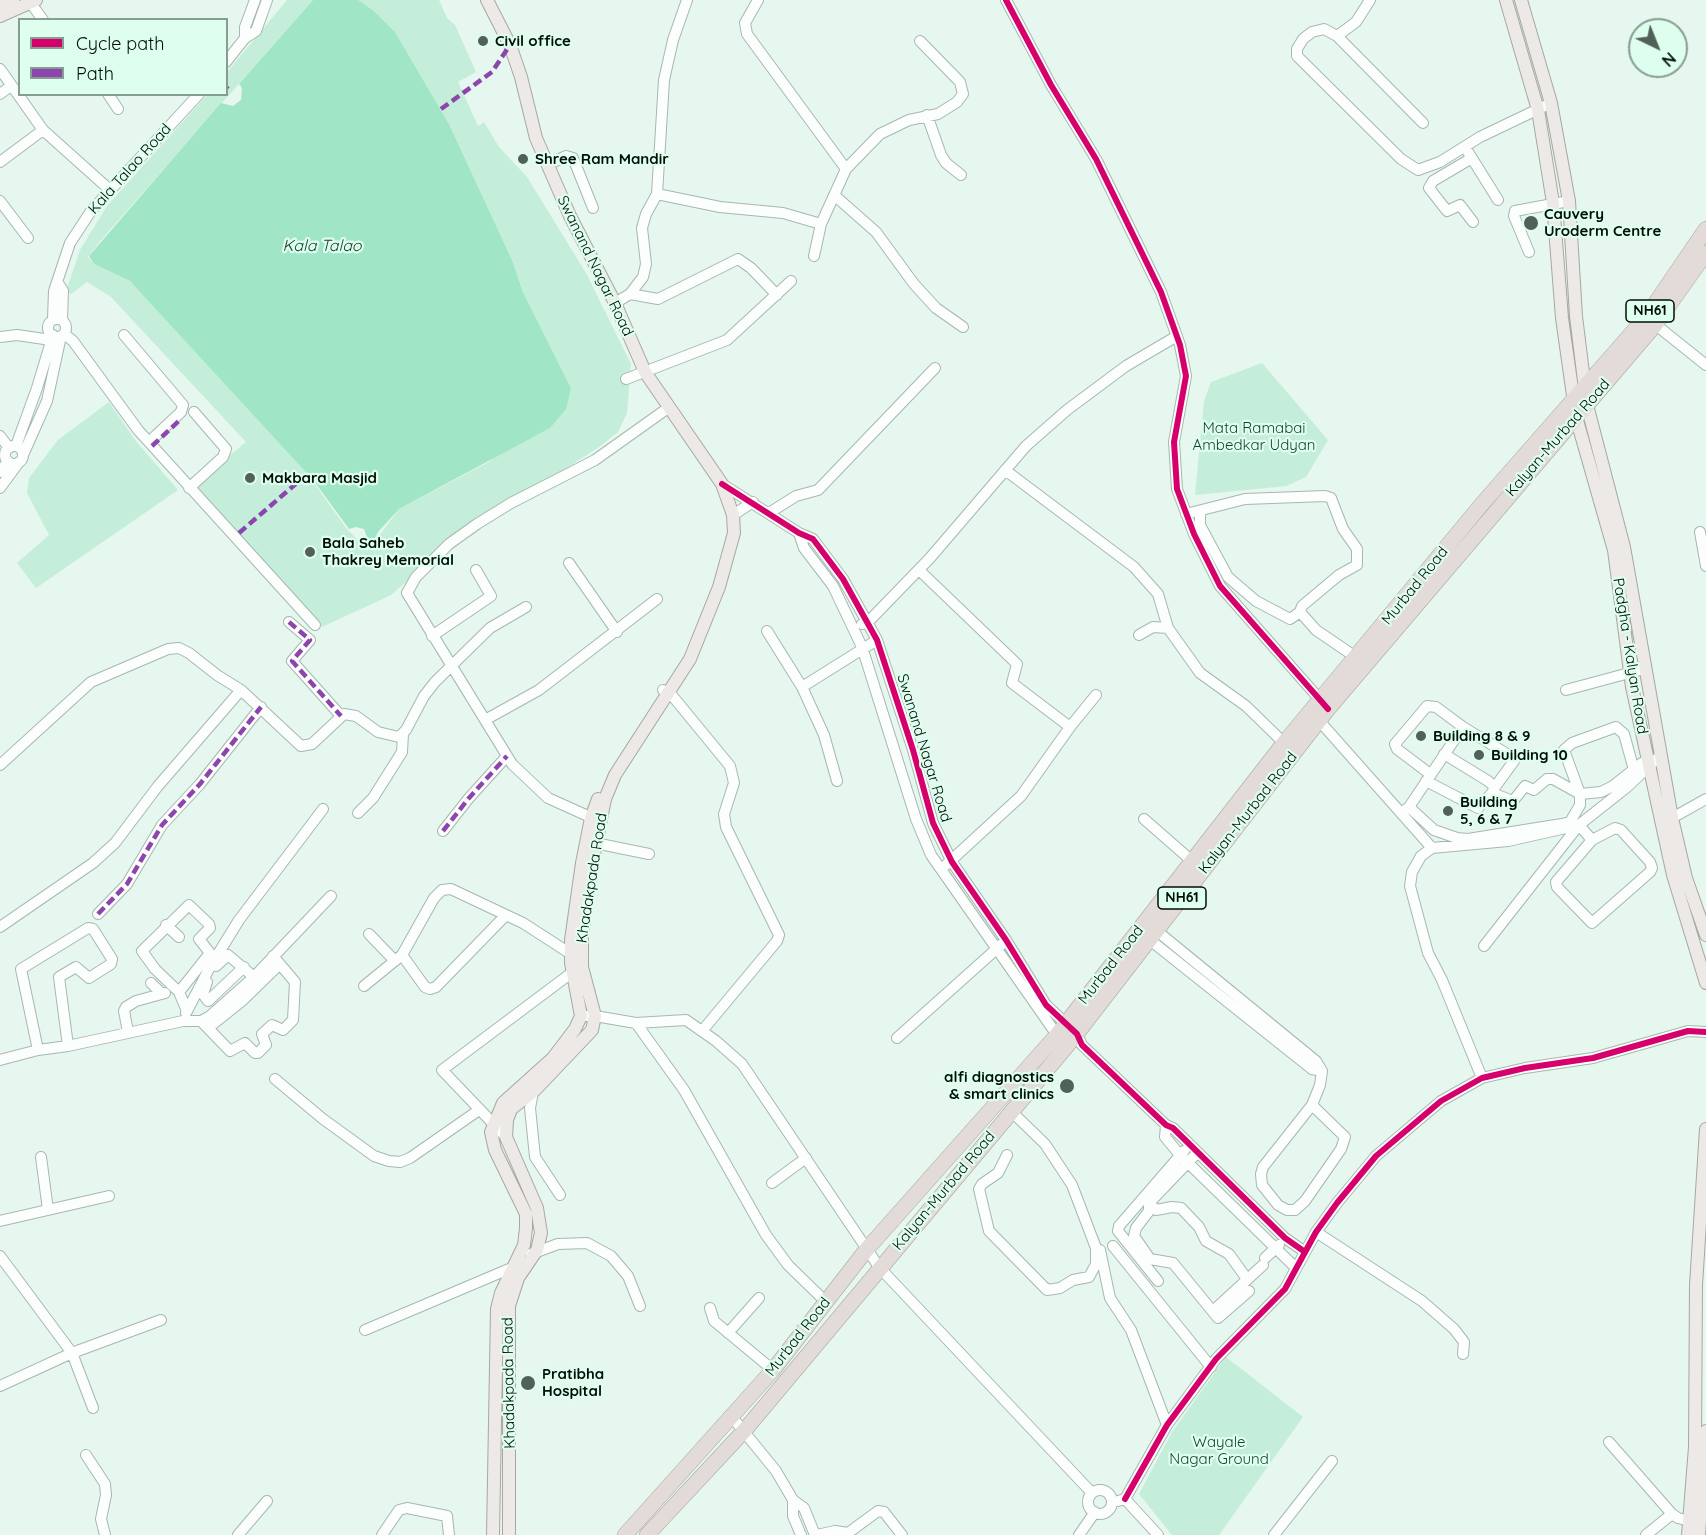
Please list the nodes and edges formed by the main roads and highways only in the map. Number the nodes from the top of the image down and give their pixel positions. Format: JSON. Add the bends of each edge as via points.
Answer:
{"nodes":[{"id":1,"x":13,"y":0,"type":"edge"},
{"id":2,"x":488,"y":0,"type":"edge"},
{"id":3,"x":1506,"y":0,"type":"edge"},
{"id":4,"x":1521,"y":0,"type":"edge"},
{"id":5,"x":33,"y":1,"type":"edge"},
{"id":6,"x":0,"y":6,"type":"edge"},
{"id":7,"x":0,"y":16,"type":"edge"},
{"id":8,"x":1706,"y":229,"type":"edge"},
{"id":9,"x":1706,"y":253,"type":"edge"},
{"id":10,"x":1576,"y":316,"type":"junction"},
{"id":11,"x":1562,"y":318,"type":"junction"},
{"id":12,"x":1651,"y":321,"type":"junction"},
{"id":13,"x":1585,"y":386,"type":"junction"},
{"id":14,"x":1572,"y":398,"type":"junction"},
{"id":15,"x":1587,"y":405,"type":"junction"},
{"id":16,"x":1576,"y":417,"type":"junction"},
{"id":17,"x":733,"y":520,"type":"joint"},
{"id":18,"x":1619,"y":548,"type":"junction"},
{"id":19,"x":1429,"y":578,"type":"junction"},
{"id":20,"x":1628,"y":609,"type":"junction"},
{"id":21,"x":1319,"y":710,"type":"junction"},
{"id":22,"x":595,"y":819,"type":"junction"},
{"id":23,"x":1233,"y":822,"type":"junction"},
{"id":24,"x":585,"y":880,"type":"junction"},
{"id":25,"x":1680,"y":880,"type":"junction"},
{"id":26,"x":1706,"y":935,"type":"edge"},
{"id":27,"x":576,"y":954,"type":"junction"},
{"id":28,"x":1706,"y":983,"type":"edge"},
{"id":29,"x":1070,"y":1036,"type":"junction"},
{"id":30,"x":577,"y":1037,"type":"junction"},
{"id":31,"x":1706,"y":1129,"type":"edge"},
{"id":32,"x":1701,"y":1285,"type":"edge"},
{"id":33,"x":509,"y":1355,"type":"junction"},
{"id":34,"x":496,"y":1356,"type":"junction"},
{"id":35,"x":1706,"y":1431,"type":"edge"},
{"id":36,"x":510,"y":1490,"type":"junction"},
{"id":37,"x":495,"y":1491,"type":"junction"},
{"id":38,"x":1696,"y":1527,"type":"edge"},
{"id":39,"x":493,"y":1535,"type":"edge"},
{"id":40,"x":509,"y":1535,"type":"edge"},
{"id":41,"x":625,"y":1535,"type":"edge"},
{"id":42,"x":647,"y":1535,"type":"edge"},
{"id":43,"x":1688,"y":1535,"type":"edge"}],
"edges":[{"from":1,"to":6,"type":"main road"},
{"from":2,"to":17,"type":"main road","name":"Swanand Nagar Road","via":[[514,56],[547,165],[570,216],[645,372],[722,484]]},
{"from":3,"to":11,"type":"main road","via":[[1538,110],[1553,203]]},
{"from":4,"to":10,"type":"main road","via":[[1551,104],[1569,201]]},
{"from":5,"to":7,"type":"main road"},
{"from":8,"to":12,"type":"highway","number":"NH61"},
{"from":9,"to":12,"type":"highway","name":"Kalyan-Murbad Road","number":"NH61"},
{"from":10,"to":11,"type":"main road"},
{"from":10,"to":13,"type":"main road"},
{"from":11,"to":14,"type":"main road"},
{"from":12,"to":13,"type":"highway","number":"NH61"},
{"from":12,"to":15,"type":"highway","name":"Kalyan-Murbad Road","number":"NH61"},
{"from":13,"to":14,"type":"highway","name":"Murbad Road","number":"NH61"},
{"from":13,"to":15,"type":"main road"},
{"from":14,"to":16,"type":"main road"},
{"from":14,"to":19,"type":"highway","name":"Murbad Road","number":"NH61"},
{"from":15,"to":16,"type":"highway","name":"Kalyan-Murbad Road","number":"NH61"},
{"from":15,"to":18,"type":"main road"},
{"from":16,"to":18,"type":"main road"},
{"from":16,"to":19,"type":"highway","name":"Kalyan-Murbad Road","number":"NH61"},
{"from":17,"to":22,"type":"main road","name":"Khadakpada Road","via":[[686,658],[610,773]]},
{"from":18,"to":20,"type":"main road"},
{"from":19,"to":21,"type":"highway","name":"Kalyan-Murbad Road","number":"NH61"},
{"from":19,"to":21,"type":"highway","name":"Murbad Road","number":"NH61","via":[[1357,658]]},
{"from":20,"to":25,"type":"main road","via":[[1644,669]]},
{"from":20,"to":25,"type":"main road","name":"Padgha - Kalyan Road","via":[[1631,672],[1648,763]]},
{"from":21,"to":23,"type":"highway","name":"Kalyan-Murbad Road","number":"NH61"},
{"from":21,"to":23,"type":"highway","name":"Murbad Road","number":"NH61","via":[[1284,743]]},
{"from":22,"to":24,"type":"main road","name":"Khadakpada Road"},
{"from":22,"to":24,"type":"main road","name":"Khadakpada Road","via":[[595,843]]},
{"from":23,"to":29,"type":"highway","name":"Kalyan-Murbad Road","number":"NH61","via":[[1153,936]]},
{"from":23,"to":29,"type":"highway","name":"Murbad Road","number":"NH61","via":[[1192,861]]},
{"from":24,"to":27,"type":"main road","name":"Khadakpada Road"},
{"from":25,"to":26,"type":"main road"},
{"from":25,"to":28,"type":"main road","name":"Padgha - Kalyan Road"},
{"from":27,"to":30,"type":"main road","name":"Khadakpada Road","via":[[574,971],[581,1016]]},
{"from":27,"to":30,"type":"main road","name":"Khadakpada Road","via":[[595,1016],[592,1030]]},
{"from":29,"to":41,"type":"highway","name":"Murbad Road","number":"NH61","via":[[867,1250],[773,1370]]},
{"from":29,"to":42,"type":"highway","name":"Kalyan-Murbad Road","number":"NH61","via":[[744,1431]]},
{"from":30,"to":33,"type":"main road","name":"Khadakpada Road","via":[[535,1090],[511,1109],[506,1137],[537,1208],[540,1233],[537,1250],[513,1289]]},
{"from":30,"to":34,"type":"main road","name":"Khadakpada Road","via":[[503,1103],[493,1126],[495,1149],[526,1214],[524,1245],[497,1309]]},
{"from":31,"to":32,"type":"main road"},
{"from":32,"to":38,"type":"main road"},
{"from":33,"to":34,"type":"main road"},
{"from":33,"to":36,"type":"main road","name":"Khadakpada Road"},
{"from":34,"to":37,"type":"main road","name":"Khadakpada Road"},
{"from":35,"to":38,"type":"main road"},
{"from":36,"to":37,"type":"main road"},
{"from":36,"to":40,"type":"main road","name":"Khadakpada Road"},
{"from":37,"to":39,"type":"main road","name":"Khadakpada Road"},
{"from":38,"to":43,"type":"main road"}]}
